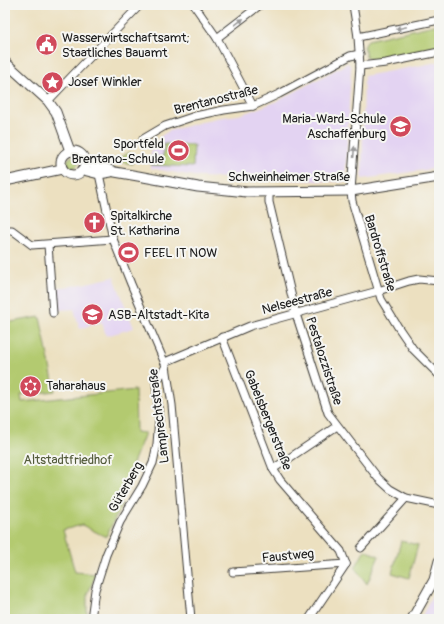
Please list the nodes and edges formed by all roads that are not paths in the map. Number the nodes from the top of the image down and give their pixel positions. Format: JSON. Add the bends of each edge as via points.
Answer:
{"nodes":[{"id":1,"x":140,"y":5,"type":"edge"},
{"id":2,"x":194,"y":5,"type":"edge"},
{"id":3,"x":260,"y":5,"type":"edge"},
{"id":4,"x":353,"y":5,"type":"edge"},
{"id":5,"x":439,"y":20,"type":"edge"},
{"id":6,"x":358,"y":37,"type":"junction"},
{"id":7,"x":217,"y":38,"type":"junction"},
{"id":8,"x":439,"y":52,"type":"edge"},
{"id":9,"x":360,"y":54,"type":"junction"},
{"id":10,"x":5,"y":62,"type":"edge"},
{"id":11,"x":360,"y":66,"type":"junction"},
{"id":12,"x":48,"y":101,"type":"junction"},
{"id":13,"x":253,"y":106,"type":"junction"},
{"id":14,"x":144,"y":139,"type":"dead end"},
{"id":15,"x":70,"y":151,"type":"junction"},
{"id":16,"x":84,"y":165,"type":"junction"},
{"id":17,"x":62,"y":169,"type":"junction"},
{"id":18,"x":100,"y":170,"type":"junction"},
{"id":19,"x":439,"y":177,"type":"edge"},
{"id":20,"x":5,"y":181,"type":"edge"},
{"id":21,"x":351,"y":190,"type":"junction"},
{"id":22,"x":269,"y":193,"type":"junction"},
{"id":23,"x":5,"y":230,"type":"edge"},
{"id":24,"x":113,"y":239,"type":"junction"},
{"id":25,"x":48,"y":245,"type":"junction"},
{"id":26,"x":439,"y":281,"type":"edge"},
{"id":27,"x":378,"y":291,"type":"junction"},
{"id":28,"x":53,"y":312,"type":"dead end"},
{"id":29,"x":296,"y":314,"type":"junction"},
{"id":30,"x":222,"y":337,"type":"junction"},
{"id":31,"x":166,"y":364,"type":"junction"},
{"id":32,"x":439,"y":375,"type":"edge"},
{"id":33,"x":337,"y":426,"type":"junction"},
{"id":34,"x":273,"y":469,"type":"junction"},
{"id":35,"x":406,"y":498,"type":"junction"},
{"id":36,"x":439,"y":505,"type":"edge"},
{"id":37,"x":361,"y":548,"type":"dead end"},
{"id":38,"x":439,"y":561,"type":"edge"},
{"id":39,"x":346,"y":564,"type":"junction"},
{"id":40,"x":233,"y":572,"type":"dead end"},
{"id":41,"x":91,"y":619,"type":"edge"},
{"id":42,"x":191,"y":619,"type":"edge"},
{"id":43,"x":309,"y":619,"type":"edge"},
{"id":44,"x":412,"y":619,"type":"edge"}],
"edges":[{"from":1,"to":12,"type":"street"},
{"from":2,"to":7,"type":"street"},
{"from":7,"to":3,"type":"street","one_way":true},
{"from":4,"to":6,"type":"street","name":"Bardroffstraße"},
{"from":5,"to":6,"type":"street","one_way":true},
{"from":6,"to":9,"type":"street","name":"Bardroffstraße"},
{"from":7,"to":13,"type":"street"},
{"from":8,"to":11,"type":"street"},
{"from":9,"to":11,"type":"street","name":"Bardroffstraße"},
{"from":9,"to":13,"type":"street","name":"Brentanostraße","via":[[350,56]]},
{"from":10,"to":12,"type":"street"},
{"from":21,"to":11,"type":"street","name":"Bardroffstraße","one_way":true},
{"from":12,"to":15,"type":"street","via":[[56,112]]},
{"from":13,"to":14,"type":"street","name":"Brentanostraße","via":[[195,116],[165,126]]},
{"from":15,"to":16,"type":"street","via":[[80,152]]},
{"from":15,"to":17,"type":"street","via":[[61,159]]},
{"from":16,"to":17,"type":"street","via":[[79,173],[74,175],[69,175]]},
{"from":16,"to":18,"type":"street","name":"Schweinheimer Straße"},
{"from":17,"to":20,"type":"street"},
{"from":18,"to":22,"type":"street","name":"Schweinheimer Straße","via":[[198,187]]},
{"from":18,"to":24,"type":"street","name":"Lamprechtstraße"},
{"from":19,"to":21,"type":"street","name":"Schweinheimer Straße"},
{"from":21,"to":22,"type":"street","name":"Schweinheimer Straße"},
{"from":21,"to":27,"type":"street","name":"Bardroffstraße"},
{"from":22,"to":29,"type":"street","name":"Pestalozzistraße"},
{"from":23,"to":25,"type":"street","via":[[12,230],[32,246]]},
{"from":24,"to":25,"type":"street"},
{"from":24,"to":31,"type":"street","name":"Lamprechtstraße"},
{"from":25,"to":28,"type":"street"},
{"from":26,"to":27,"type":"street","name":"Nelseestraße","via":[[419,279]]},
{"from":27,"to":29,"type":"street","name":"Nelseestraße"},
{"from":27,"to":32,"type":"street","name":"Bardroffstraße","via":[[380,299],[407,340]]},
{"from":29,"to":30,"type":"street","name":"Nelseestraße","via":[[250,326]]},
{"from":29,"to":33,"type":"street","name":"Pestalozzistraße","via":[[328,413]]},
{"from":30,"to":31,"type":"street","name":"Nelseestraße"},
{"from":30,"to":34,"type":"street","name":"Gabelsbergerstraße"},
{"from":31,"to":41,"type":"street","name":"Güterberg","via":[[156,383],[159,418],[153,463],[120,522],[106,555],[95,590]]},
{"from":31,"to":42,"type":"street","name":"Lamprechtstraße"},
{"from":33,"to":34,"type":"street"},
{"from":33,"to":35,"type":"street","name":"Pestalozzistraße","via":[[378,478]]},
{"from":34,"to":39,"type":"street","name":"Gabelsbergerstraße","via":[[341,551]]},
{"from":35,"to":36,"type":"street","name":"Pestalozzistraße"},
{"from":35,"to":37,"type":"street"},
{"from":38,"to":44,"type":"street","via":[[434,580]]},
{"from":39,"to":40,"type":"street","name":"Faustweg"},
{"from":39,"to":43,"type":"street"}]}
